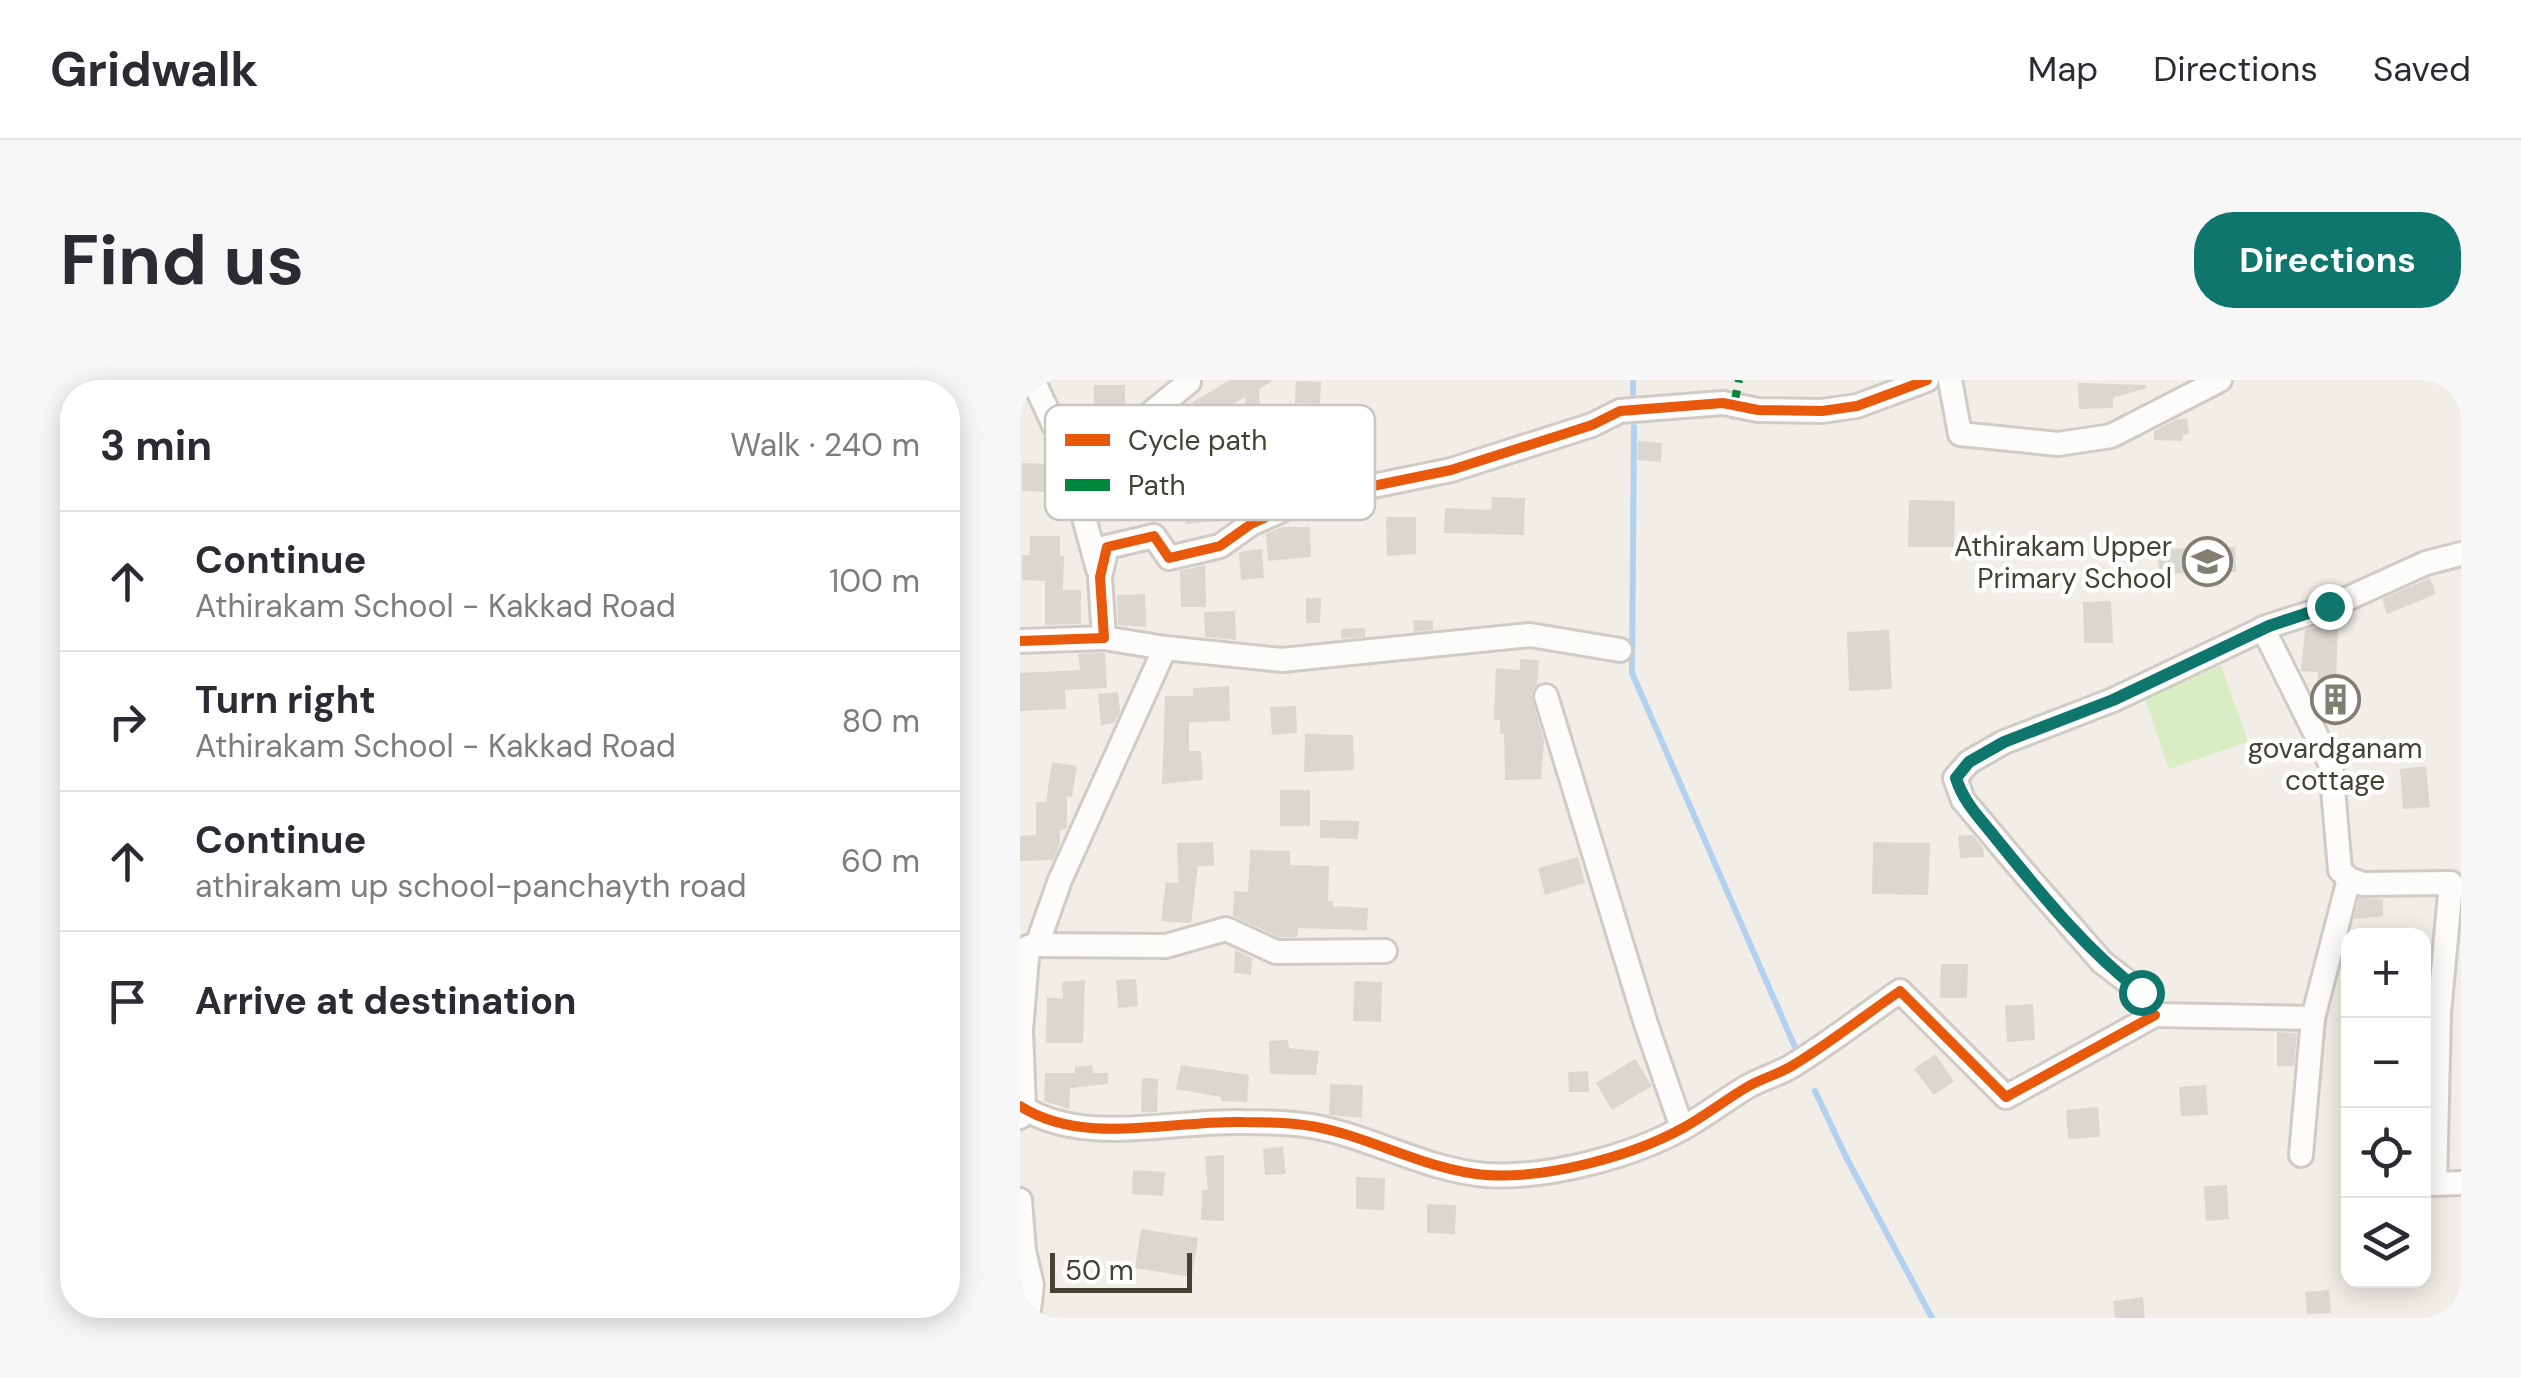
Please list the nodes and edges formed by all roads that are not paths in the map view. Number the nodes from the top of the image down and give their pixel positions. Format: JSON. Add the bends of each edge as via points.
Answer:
{"nodes":[{"id":1,"x":1033,"y":380,"type":"edge"},
{"id":2,"x":1927,"y":380,"type":"edge"},
{"id":3,"x":1950,"y":380,"type":"edge"},
{"id":4,"x":2220,"y":380,"type":"edge"},
{"id":5,"x":1189,"y":382,"type":"edge"},
{"id":6,"x":1160,"y":405,"type":"edge"},
{"id":7,"x":1045,"y":406,"type":"edge"},
{"id":8,"x":1375,"y":486,"type":"edge"},
{"id":9,"x":1084,"y":520,"type":"edge"},
{"id":10,"x":1260,"y":520,"type":"edge"},
{"id":11,"x":2461,"y":554,"type":"edge"},
{"id":12,"x":1100,"y":578,"type":"junction"},
{"id":13,"x":2264,"y":628,"type":"junction"},
{"id":14,"x":1104,"y":638,"type":"junction"},
{"id":15,"x":1024,"y":640,"type":"edge"},
{"id":16,"x":1164,"y":648,"type":"junction"},
{"id":17,"x":1620,"y":650,"type":"dead end"},
{"id":18,"x":1546,"y":696,"type":"dead end"},
{"id":19,"x":2350,"y":879,"type":"junction"},
{"id":20,"x":2456,"y":883,"type":"edge"},
{"id":21,"x":1036,"y":945,"type":"junction"},
{"id":22,"x":1385,"y":951,"type":"dead end"},
{"id":23,"x":2155,"y":1014,"type":"junction"},
{"id":24,"x":2313,"y":1018,"type":"junction"},
{"id":25,"x":1021,"y":1110,"type":"edge"},
{"id":26,"x":1682,"y":1128,"type":"junction"},
{"id":27,"x":2302,"y":1155,"type":"dead end"},
{"id":28,"x":2461,"y":1183,"type":"edge"},
{"id":29,"x":1020,"y":1200,"type":"edge"},
{"id":30,"x":1028,"y":1318,"type":"edge"}],
"edges":[{"from":1,"to":7,"type":"street"},
{"from":2,"to":8,"type":"street","via":[[1857,406],[1822,411],[1723,403],[1620,411],[1451,470]]},
{"from":3,"to":4,"type":"street","via":[[1960,434],[2058,444],[2111,436]]},
{"from":5,"to":6,"type":"street"},
{"from":9,"to":12,"type":"street"},
{"from":10,"to":12,"type":"street","via":[[1220,546],[1169,558],[1154,536],[1107,547]]},
{"from":11,"to":13,"type":"street"},
{"from":12,"to":14,"type":"street"},
{"from":13,"to":19,"type":"street","via":[[2331,765],[2340,870]]},
{"from":13,"to":23,"type":"street","via":[[2113,700],[2004,742],[1956,778],[1962,800]]},
{"from":14,"to":15,"type":"street"},
{"from":14,"to":16,"type":"street"},
{"from":16,"to":17,"type":"street","via":[[1282,660],[1530,635]]},
{"from":16,"to":21,"type":"street"},
{"from":18,"to":26,"type":"street"},
{"from":19,"to":20,"type":"street"},
{"from":19,"to":24,"type":"street"},
{"from":20,"to":28,"type":"street","via":[[2439,1014],[2435,1184]]},
{"from":21,"to":22,"type":"street","via":[[1166,946],[1226,929],[1276,952]]},
{"from":21,"to":25,"type":"street","via":[[1028,947]]},
{"from":23,"to":24,"type":"street"},
{"from":23,"to":26,"type":"street","via":[[2006,1097],[1900,990],[1792,1066]]},
{"from":24,"to":27,"type":"street"},
{"from":25,"to":26,"type":"street","via":[[1099,1127],[1240,1121],[1312,1126],[1486,1175],[1614,1158]]},
{"from":29,"to":30,"type":"street","via":[[1032,1285]]}]}
